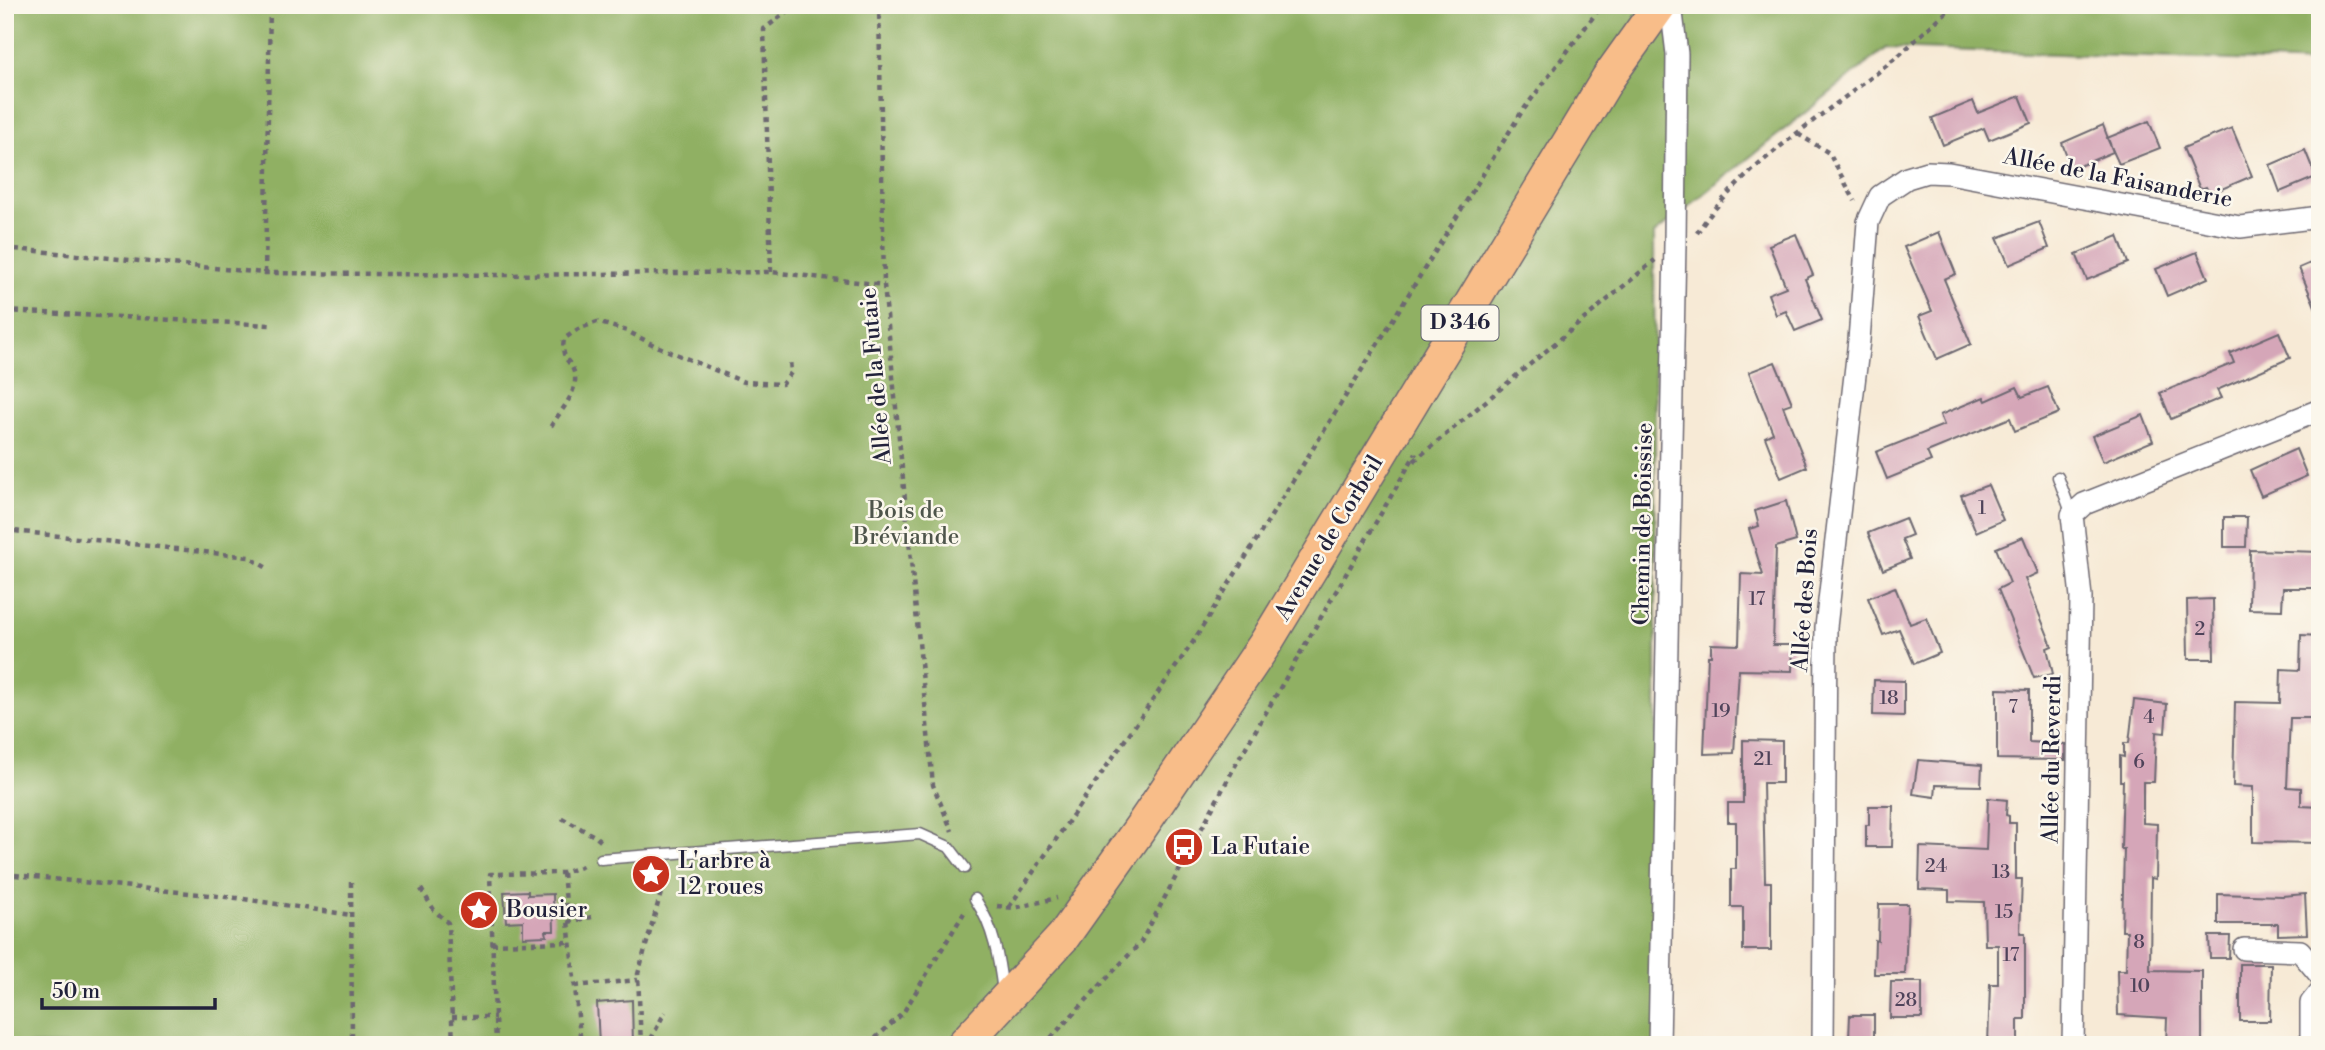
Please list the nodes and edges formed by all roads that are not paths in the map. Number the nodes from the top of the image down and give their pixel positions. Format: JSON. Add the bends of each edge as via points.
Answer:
{"nodes":[{"id":1,"x":1660,"y":5,"type":"edge"},
{"id":2,"x":1671,"y":5,"type":"edge"},
{"id":3,"x":1907,"y":178,"type":"joint"},
{"id":4,"x":2320,"y":217,"type":"edge"},
{"id":5,"x":2320,"y":410,"type":"edge"},
{"id":6,"x":2058,"y":477,"type":"dead end"},
{"id":7,"x":2072,"y":515,"type":"junction"},
{"id":8,"x":1265,"y":644,"type":"junction"},
{"id":9,"x":601,"y":859,"type":"road end"},
{"id":10,"x":965,"y":868,"type":"road end"},
{"id":11,"x":975,"y":899,"type":"road end"},
{"id":12,"x":2244,"y":950,"type":"dead end"},
{"id":13,"x":2320,"y":975,"type":"edge"},
{"id":14,"x":2320,"y":992,"type":"edge"},
{"id":15,"x":1004,"y":1002,"type":"junction"},
{"id":16,"x":963,"y":1045,"type":"edge"},
{"id":17,"x":995,"y":1045,"type":"edge"},
{"id":18,"x":1658,"y":1045,"type":"edge"},
{"id":19,"x":1822,"y":1045,"type":"edge"},
{"id":20,"x":2073,"y":1045,"type":"edge"},
{"id":21,"x":2311,"y":1045,"type":"edge"}],
"edges":[{"from":1,"to":8,"type":"main road","name":"Avenue de Corbeil","number":"D 346","via":[[1608,78]]},
{"from":2,"to":18,"type":"street","name":"Chemin de Boissise","via":[[1676,54],[1675,243]]},
{"from":3,"to":4,"type":"street","name":"Allée de la Faisanderie","via":[[1927,172],[1949,173],[2240,227]]},
{"from":3,"to":19,"type":"street","name":"Allée des Bois","via":[[1880,197],[1868,222],[1826,626]]},
{"from":5,"to":7,"type":"street","via":[[2084,505]]},
{"from":6,"to":7,"type":"lane","name":"Allée du Reverdi"},
{"from":7,"to":20,"type":"street","name":"Allée du Reverdi","via":[[2081,597]]},
{"from":8,"to":15,"type":"main road","name":"Avenue de Corbeil","number":"D 346","via":[[1063,937]]},
{"from":8,"to":17,"type":"main road","number":"D 346","via":[[1175,804],[1100,918]]},
{"from":9,"to":10,"type":"lane","via":[[920,834],[949,847]]},
{"from":11,"to":15,"type":"lane","via":[[992,935]]},
{"from":12,"to":13,"type":"street","via":[[2300,951]]},
{"from":14,"to":21,"type":"street","via":[[2311,1003]]},
{"from":15,"to":16,"type":"main road","name":"Avenue de Corbeil","number":"D 346"}]}
